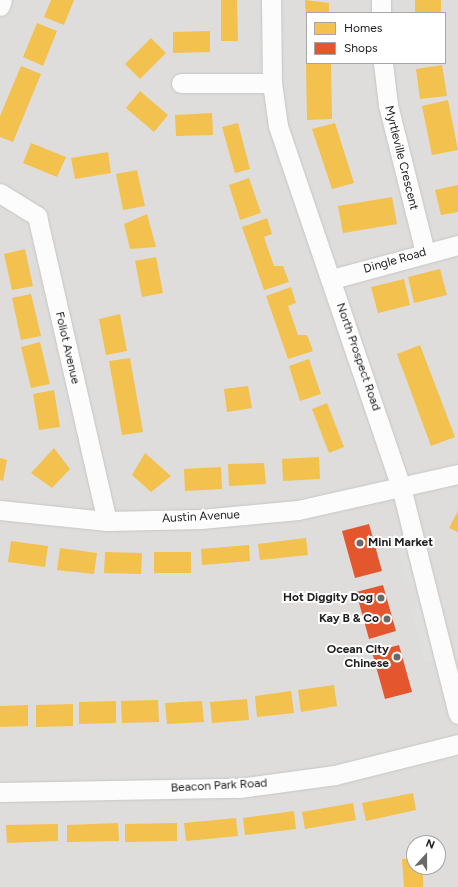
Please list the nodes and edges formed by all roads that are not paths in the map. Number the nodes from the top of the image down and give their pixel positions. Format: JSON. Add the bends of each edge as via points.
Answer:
{"nodes":[{"id":1,"x":2,"y":0,"type":"edge"},
{"id":2,"x":271,"y":0,"type":"edge"},
{"id":3,"x":381,"y":0,"type":"edge"},
{"id":4,"x":0,"y":6,"type":"edge"},
{"id":5,"x":381,"y":12,"type":"edge"},
{"id":6,"x":383,"y":64,"type":"edge"},
{"id":7,"x":181,"y":83,"type":"dead end"},
{"id":8,"x":272,"y":83,"type":"junction"},
{"id":9,"x":0,"y":193,"type":"edge"},
{"id":10,"x":458,"y":245,"type":"edge"},
{"id":11,"x":425,"y":252,"type":"junction"},
{"id":12,"x":332,"y":280,"type":"junction"},
{"id":13,"x":458,"y":474,"type":"edge"},
{"id":14,"x":400,"y":487,"type":"junction"},
{"id":15,"x":0,"y":510,"type":"edge"},
{"id":16,"x":107,"y":521,"type":"junction"},
{"id":17,"x":458,"y":714,"type":"edge"},
{"id":18,"x":458,"y":744,"type":"edge"},
{"id":19,"x":0,"y":792,"type":"edge"}],
"edges":[{"from":1,"to":4,"type":"street"},
{"from":2,"to":8,"type":"street","name":"North Prospect Road"},
{"from":3,"to":5,"type":"street"},
{"from":6,"to":11,"type":"street","name":"Myrtleville Crescent","via":[[388,105]]},
{"from":7,"to":8,"type":"street"},
{"from":8,"to":12,"type":"street","name":"North Prospect Road","via":[[278,126]]},
{"from":9,"to":16,"type":"street","name":"Foliot Avenue","via":[[37,216]]},
{"from":10,"to":11,"type":"street","name":"Dingle Road"},
{"from":11,"to":12,"type":"street","name":"Dingle Road"},
{"from":12,"to":14,"type":"street","name":"North Prospect Road"},
{"from":13,"to":14,"type":"street","name":"Austin Avenue"},
{"from":14,"to":16,"type":"street","name":"Austin Avenue","via":[[298,510],[201,519]]},
{"from":14,"to":17,"type":"street","name":"North Prospect Road"},
{"from":15,"to":16,"type":"street","name":"Austin Avenue"},
{"from":18,"to":19,"type":"street","name":"Beacon Park Road","via":[[335,775],[239,788]]}]}
